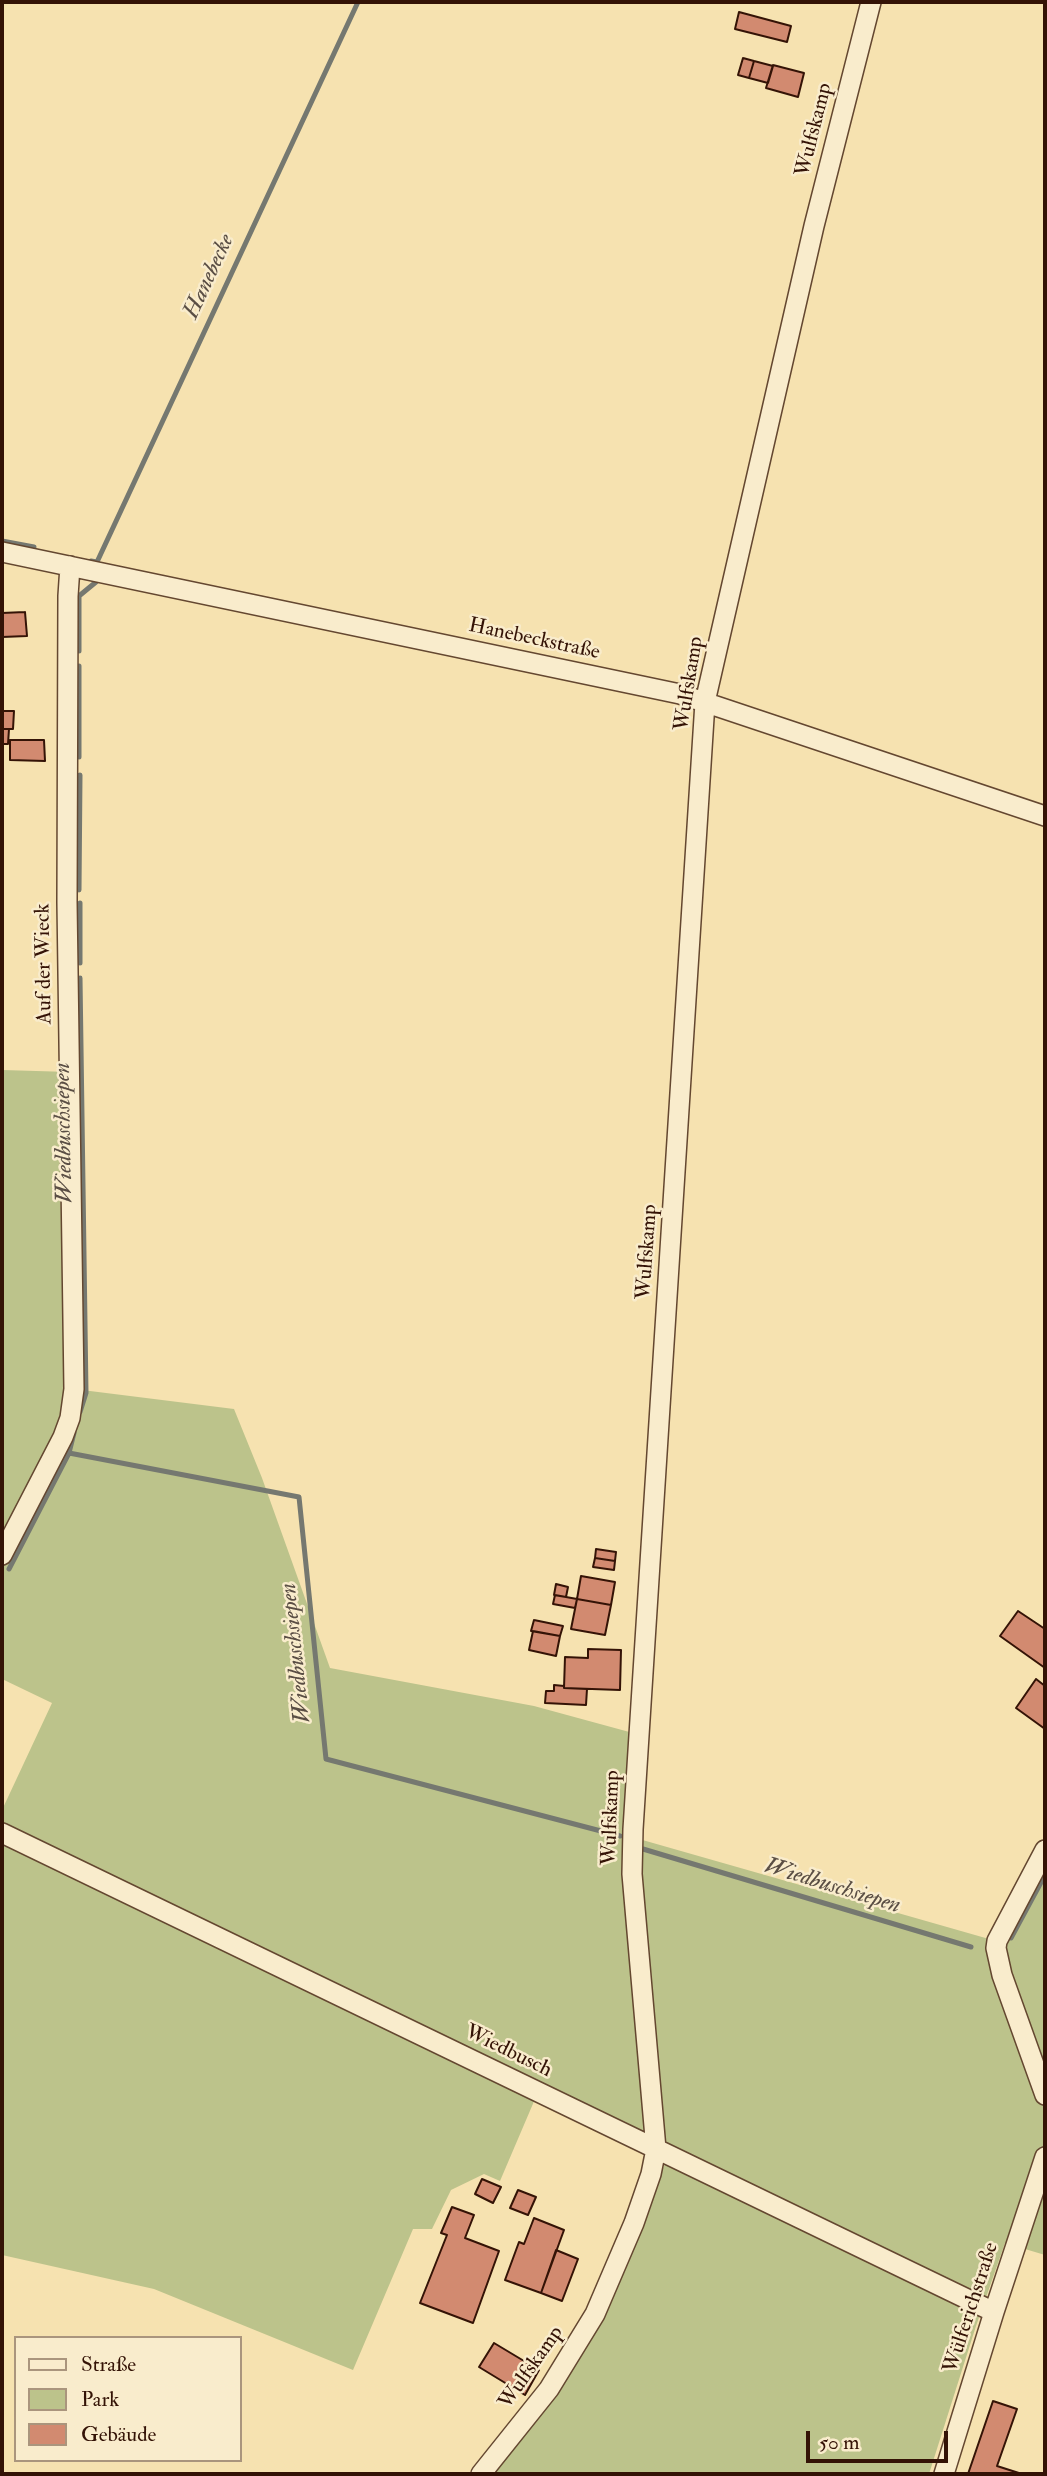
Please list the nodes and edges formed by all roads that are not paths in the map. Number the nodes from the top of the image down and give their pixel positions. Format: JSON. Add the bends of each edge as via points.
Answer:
{"nodes":[{"id":1,"x":871,"y":2,"type":"edge"},
{"id":2,"x":2,"y":552,"type":"edge"},
{"id":3,"x":70,"y":566,"type":"junction"},
{"id":4,"x":705,"y":702,"type":"junction"},
{"id":5,"x":1045,"y":816,"type":"edge"},
{"id":6,"x":2,"y":1555,"type":"edge"},
{"id":7,"x":2,"y":1833,"type":"edge"},
{"id":8,"x":1045,"y":1850,"type":"edge"},
{"id":9,"x":1045,"y":2095,"type":"edge"},
{"id":10,"x":656,"y":2149,"type":"junction"},
{"id":11,"x":1045,"y":2157,"type":"edge"},
{"id":12,"x":994,"y":2312,"type":"junction"},
{"id":13,"x":481,"y":2474,"type":"edge"},
{"id":14,"x":944,"y":2474,"type":"edge"}],
"edges":[{"from":1,"to":4,"type":"street","name":"Wulfskamp","via":[[814,226]]},
{"from":2,"to":3,"type":"street","name":"Hanebeckstraße"},
{"from":3,"to":4,"type":"street","name":"Hanebeckstraße"},
{"from":3,"to":6,"type":"street","name":"Auf der Wieck","via":[[67,902],[74,1389],[63,1437]]},
{"from":4,"to":5,"type":"street","name":"Hanebeckstraße"},
{"from":4,"to":10,"type":"street","name":"Wulfskamp","via":[[633,1829],[632,1874]]},
{"from":7,"to":10,"type":"street","name":"Wiedbusch"},
{"from":8,"to":9,"type":"street","via":[[996,1948]]},
{"from":10,"to":12,"type":"street","name":"Wiedbusch"},
{"from":10,"to":13,"type":"street","name":"Wulfskamp","via":[[634,2223],[595,2314],[549,2389]]},
{"from":11,"to":12,"type":"street","name":"Wülferichstraße"},
{"from":12,"to":14,"type":"street","name":"Wülferichstraße"}]}
